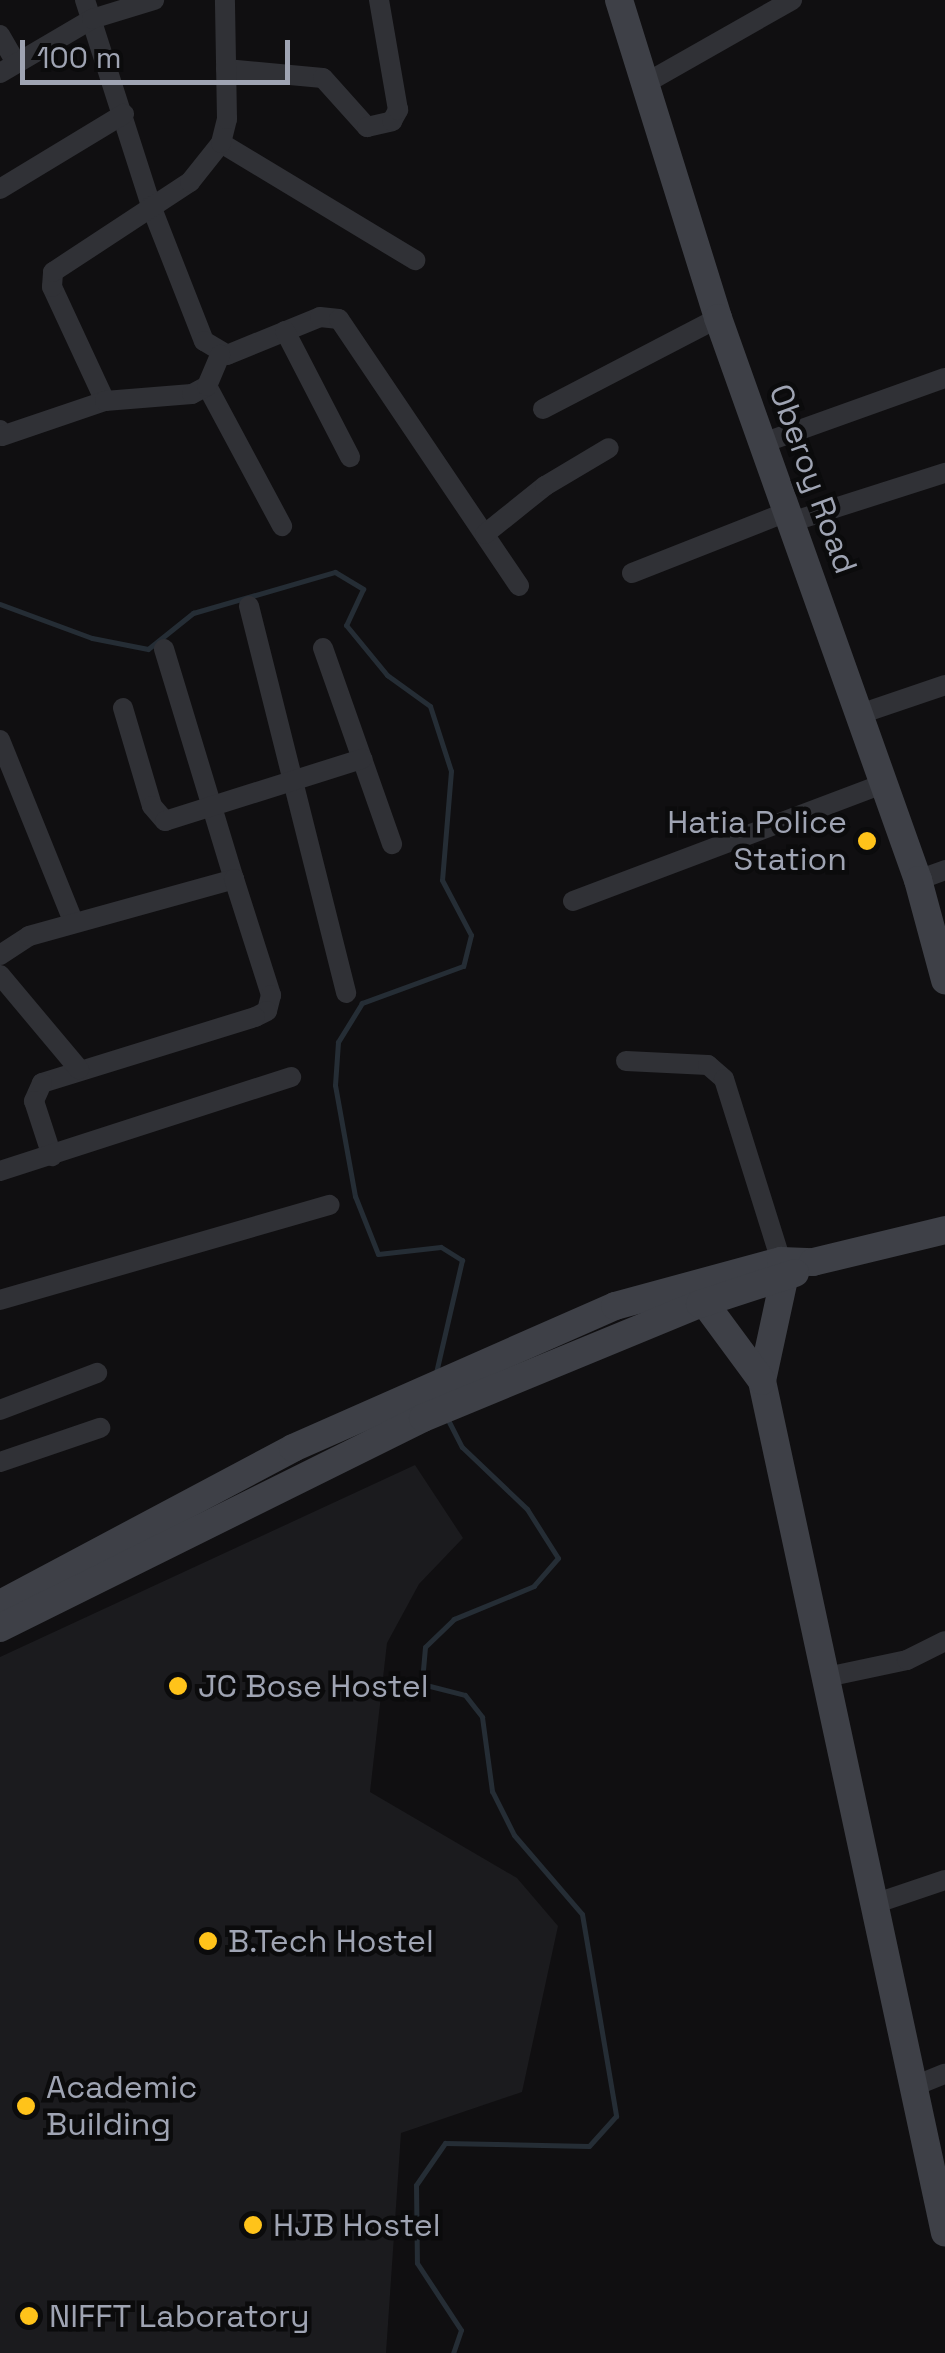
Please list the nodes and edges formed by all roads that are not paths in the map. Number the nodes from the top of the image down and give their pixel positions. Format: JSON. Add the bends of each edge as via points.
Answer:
{"nodes":[{"id":1,"x":154,"y":0,"type":"edge"},
{"id":2,"x":224,"y":0,"type":"edge"},
{"id":3,"x":378,"y":0,"type":"edge"},
{"id":4,"x":618,"y":0,"type":"edge"},
{"id":5,"x":792,"y":0,"type":"edge"},
{"id":6,"x":88,"y":9,"type":"edge"},
{"id":7,"x":0,"y":34,"type":"edge"},
{"id":8,"x":8,"y":68,"type":"edge"},
{"id":9,"x":226,"y":69,"type":"junction"},
{"id":10,"x":646,"y":83,"type":"junction"},
{"id":11,"x":124,"y":114,"type":"junction"},
{"id":12,"x":221,"y":143,"type":"junction"},
{"id":13,"x":0,"y":189,"type":"edge"},
{"id":14,"x":151,"y":206,"type":"junction"},
{"id":15,"x":415,"y":260,"type":"dead end"},
{"id":16,"x":718,"y":318,"type":"junction"},
{"id":17,"x":285,"y":331,"type":"junction"},
{"id":18,"x":220,"y":355,"type":"junction"},
{"id":19,"x":945,"y":378,"type":"edge"},
{"id":20,"x":206,"y":386,"type":"junction"},
{"id":21,"x":104,"y":401,"type":"junction"},
{"id":22,"x":544,"y":408,"type":"dead end"},
{"id":23,"x":0,"y":430,"type":"edge"},
{"id":24,"x":763,"y":442,"type":"junction"},
{"id":25,"x":608,"y":448,"type":"dead end"},
{"id":26,"x":350,"y":456,"type":"dead end"},
{"id":27,"x":945,"y":473,"type":"edge"},
{"id":28,"x":789,"y":517,"type":"junction"},
{"id":29,"x":282,"y":526,"type":"dead end"},
{"id":30,"x":485,"y":534,"type":"junction"},
{"id":31,"x":632,"y":573,"type":"dead end"},
{"id":32,"x":519,"y":586,"type":"dead end"},
{"id":33,"x":249,"y":606,"type":"dead end"},
{"id":34,"x":323,"y":648,"type":"dead end"},
{"id":35,"x":164,"y":649,"type":"dead end"},
{"id":36,"x":945,"y":685,"type":"edge"},
{"id":37,"x":123,"y":708,"type":"dead end"},
{"id":38,"x":860,"y":714,"type":"junction"},
{"id":39,"x":0,"y":740,"type":"edge"},
{"id":40,"x":362,"y":758,"type":"junction"},
{"id":41,"x":296,"y":781,"type":"junction"},
{"id":42,"x":883,"y":784,"type":"junction"},
{"id":43,"x":212,"y":809,"type":"junction"},
{"id":44,"x":392,"y":844,"type":"dead end"},
{"id":45,"x":945,"y":870,"type":"edge"},
{"id":46,"x":234,"y":879,"type":"junction"},
{"id":47,"x":918,"y":880,"type":"junction"},
{"id":48,"x":573,"y":900,"type":"dead end"},
{"id":49,"x":74,"y":923,"type":"junction"},
{"id":50,"x":0,"y":955,"type":"edge"},
{"id":51,"x":0,"y":975,"type":"edge"},
{"id":52,"x":945,"y":980,"type":"edge"},
{"id":53,"x":346,"y":993,"type":"dead end"},
{"id":54,"x":626,"y":1061,"type":"dead end"},
{"id":55,"x":79,"y":1069,"type":"junction"},
{"id":56,"x":290,"y":1077,"type":"dead end"},
{"id":57,"x":52,"y":1156,"type":"junction"},
{"id":58,"x":0,"y":1171,"type":"edge"},
{"id":59,"x":330,"y":1205,"type":"dead end"},
{"id":60,"x":945,"y":1230,"type":"edge"},
{"id":61,"x":782,"y":1270,"type":"junction"},
{"id":62,"x":696,"y":1294,"type":"junction"},
{"id":63,"x":0,"y":1300,"type":"edge"},
{"id":64,"x":97,"y":1374,"type":"dead end"},
{"id":65,"x":762,"y":1381,"type":"junction"},
{"id":66,"x":0,"y":1410,"type":"edge"},
{"id":67,"x":100,"y":1428,"type":"dead end"},
{"id":68,"x":0,"y":1462,"type":"edge"},
{"id":69,"x":1,"y":1618,"type":"edge"},
{"id":70,"x":945,"y":1641,"type":"edge"},
{"id":71,"x":822,"y":1678,"type":"junction"},
{"id":72,"x":945,"y":1880,"type":"edge"},
{"id":73,"x":871,"y":1905,"type":"junction"},
{"id":74,"x":945,"y":2074,"type":"edge"},
{"id":75,"x":912,"y":2087,"type":"junction"},
{"id":76,"x":945,"y":2233,"type":"edge"}],
"edges":[{"from":1,"to":6,"type":"street"},
{"from":2,"to":9,"type":"street"},
{"from":3,"to":9,"type":"street","via":[[398,110],[392,121],[367,128],[322,78]]},
{"from":4,"to":10,"type":"street","name":"Oberoy Road"},
{"from":5,"to":10,"type":"street"},
{"from":6,"to":8,"type":"street"},
{"from":6,"to":11,"type":"street"},
{"from":7,"to":8,"type":"street"},
{"from":9,"to":12,"type":"street"},
{"from":10,"to":16,"type":"street","name":"Oberoy Road"},
{"from":11,"to":13,"type":"street"},
{"from":11,"to":14,"type":"street"},
{"from":12,"to":14,"type":"street","via":[[190,182]]},
{"from":12,"to":15,"type":"street"},
{"from":14,"to":18,"type":"street","via":[[204,340]]},
{"from":14,"to":21,"type":"street","via":[[53,272],[52,288]]},
{"from":16,"to":22,"type":"street"},
{"from":16,"to":24,"type":"street","name":"Oberoy Road"},
{"from":17,"to":18,"type":"street"},
{"from":17,"to":26,"type":"street"},
{"from":17,"to":30,"type":"street","via":[[320,317],[338,318]]},
{"from":18,"to":20,"type":"street"},
{"from":19,"to":24,"type":"street"},
{"from":20,"to":21,"type":"street","via":[[192,394]]},
{"from":20,"to":29,"type":"street"},
{"from":21,"to":23,"type":"street","via":[[2,436]]},
{"from":24,"to":28,"type":"street","name":"Oberoy Road"},
{"from":25,"to":30,"type":"street"},
{"from":27,"to":28,"type":"street"},
{"from":28,"to":31,"type":"street"},
{"from":28,"to":38,"type":"street","name":"Oberoy Road"},
{"from":30,"to":32,"type":"street"},
{"from":33,"to":41,"type":"street"},
{"from":34,"to":40,"type":"street"},
{"from":35,"to":43,"type":"street"},
{"from":36,"to":38,"type":"street"},
{"from":37,"to":43,"type":"street","via":[[158,817],[171,822]]},
{"from":38,"to":42,"type":"street","name":"Oberoy Road"},
{"from":39,"to":49,"type":"street"},
{"from":40,"to":41,"type":"street"},
{"from":40,"to":44,"type":"street"},
{"from":41,"to":43,"type":"street"},
{"from":41,"to":53,"type":"street"},
{"from":42,"to":47,"type":"street","name":"Oberoy Road"},
{"from":42,"to":48,"type":"street"},
{"from":43,"to":46,"type":"street"},
{"from":45,"to":47,"type":"street"},
{"from":46,"to":49,"type":"street"},
{"from":46,"to":55,"type":"street","via":[[271,995],[267,1012]]},
{"from":47,"to":52,"type":"street","name":"Oberoy Road"},
{"from":49,"to":50,"type":"street","via":[[29,936]]},
{"from":51,"to":55,"type":"street"},
{"from":54,"to":61,"type":"street","via":[[708,1066],[724,1079]]},
{"from":55,"to":57,"type":"street","via":[[35,1090]]},
{"from":56,"to":57,"type":"street"},
{"from":57,"to":58,"type":"street"},
{"from":59,"to":63,"type":"street"},
{"from":60,"to":61,"type":"street"},
{"from":61,"to":62,"type":"street"},
{"from":61,"to":65,"type":"street"},
{"from":62,"to":65,"type":"street"},
{"from":62,"to":69,"type":"street","via":[[416,1407]]},
{"from":64,"to":66,"type":"street"},
{"from":65,"to":71,"type":"street"},
{"from":67,"to":68,"type":"street"},
{"from":70,"to":71,"type":"street","via":[[907,1660]]},
{"from":71,"to":73,"type":"street"},
{"from":72,"to":73,"type":"street"},
{"from":73,"to":75,"type":"street"},
{"from":74,"to":75,"type":"street"},
{"from":75,"to":76,"type":"street"}]}
